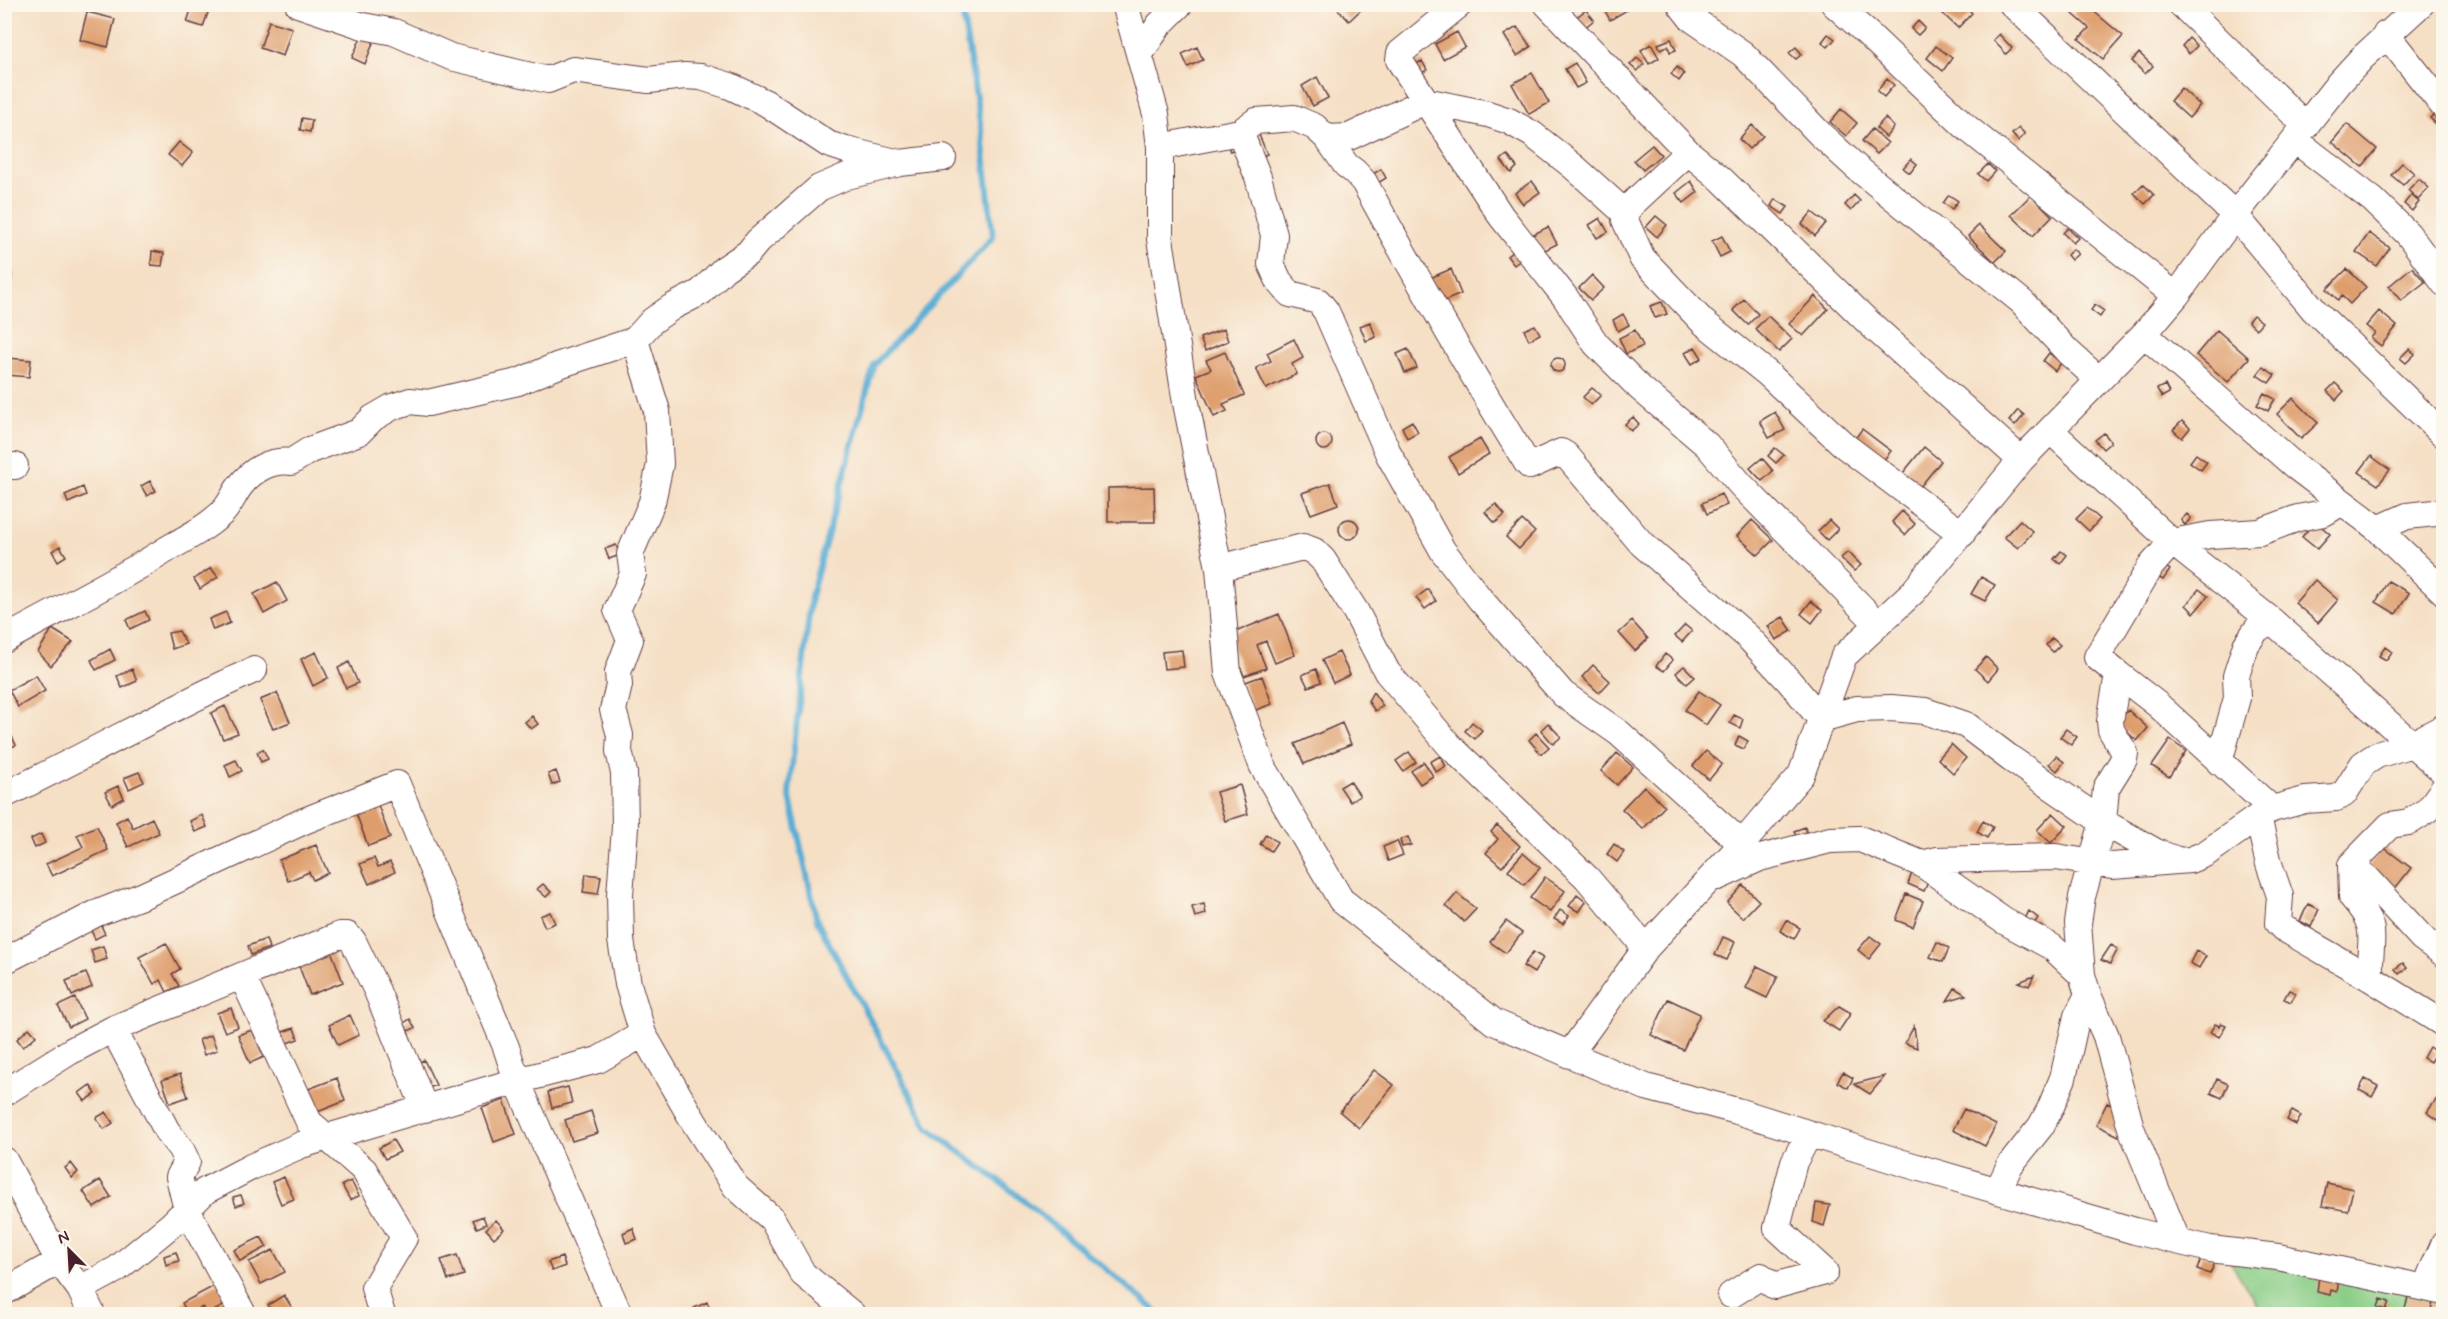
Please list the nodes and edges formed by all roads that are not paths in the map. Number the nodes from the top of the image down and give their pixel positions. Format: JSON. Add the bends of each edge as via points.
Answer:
{"nodes":[{"id":1,"x":297,"y":4,"type":"edge"},
{"id":2,"x":1125,"y":4,"type":"edge"},
{"id":3,"x":1180,"y":4,"type":"edge"},
{"id":4,"x":1460,"y":4,"type":"edge"},
{"id":5,"x":1547,"y":4,"type":"edge"},
{"id":6,"x":1680,"y":4,"type":"edge"},
{"id":7,"x":1834,"y":4,"type":"edge"},
{"id":8,"x":2012,"y":4,"type":"edge"},
{"id":9,"x":2181,"y":4,"type":"edge"},
{"id":10,"x":2421,"y":4,"type":"edge"},
{"id":11,"x":2386,"y":34,"type":"junction"},
{"id":12,"x":1140,"y":54,"type":"junction"},
{"id":13,"x":1425,"y":101,"type":"junction"},
{"id":14,"x":2444,"y":106,"type":"edge"},
{"id":15,"x":1240,"y":132,"type":"junction"},
{"id":16,"x":2301,"y":133,"type":"junction"},
{"id":17,"x":1327,"y":138,"type":"junction"},
{"id":18,"x":1160,"y":147,"type":"junction"},
{"id":19,"x":1688,"y":152,"type":"junction"},
{"id":20,"x":943,"y":158,"type":"dead end"},
{"id":21,"x":900,"y":163,"type":"junction"},
{"id":22,"x":1625,"y":213,"type":"junction"},
{"id":23,"x":2235,"y":215,"type":"junction"},
{"id":24,"x":2444,"y":283,"type":"edge"},
{"id":25,"x":2176,"y":296,"type":"junction"},
{"id":26,"x":2144,"y":334,"type":"junction"},
{"id":27,"x":635,"y":340,"type":"junction"},
{"id":28,"x":2099,"y":381,"type":"junction"},
{"id":29,"x":2051,"y":431,"type":"junction"},
{"id":30,"x":2444,"y":435,"type":"edge"},
{"id":31,"x":2021,"y":460,"type":"junction"},
{"id":32,"x":2342,"y":502,"type":"junction"},
{"id":33,"x":2444,"y":512,"type":"edge"},
{"id":34,"x":2378,"y":530,"type":"junction"},
{"id":35,"x":1962,"y":534,"type":"junction"},
{"id":36,"x":2172,"y":542,"type":"junction"},
{"id":37,"x":1219,"y":568,"type":"junction"},
{"id":38,"x":2444,"y":592,"type":"edge"},
{"id":39,"x":2272,"y":621,"type":"junction"},
{"id":40,"x":1878,"y":624,"type":"junction"},
{"id":41,"x":4,"y":640,"type":"edge"},
{"id":42,"x":254,"y":670,"type":"dead end"},
{"id":43,"x":2118,"y":674,"type":"junction"},
{"id":44,"x":1821,"y":720,"type":"junction"},
{"id":45,"x":2444,"y":727,"type":"edge"},
{"id":46,"x":2412,"y":744,"type":"junction"},
{"id":47,"x":2219,"y":762,"type":"junction"},
{"id":48,"x":2444,"y":772,"type":"edge"},
{"id":49,"x":2444,"y":788,"type":"edge"},
{"id":50,"x":4,"y":795,"type":"edge"},
{"id":51,"x":2265,"y":813,"type":"junction"},
{"id":52,"x":2103,"y":822,"type":"junction"},
{"id":53,"x":1742,"y":844,"type":"junction"},
{"id":54,"x":2176,"y":860,"type":"junction"},
{"id":55,"x":2092,"y":861,"type":"junction"},
{"id":56,"x":1922,"y":864,"type":"junction"},
{"id":57,"x":2351,"y":865,"type":"junction"},
{"id":58,"x":1707,"y":882,"type":"junction"},
{"id":59,"x":1646,"y":948,"type":"junction"},
{"id":60,"x":2444,"y":954,"type":"edge"},
{"id":61,"x":4,"y":961,"type":"edge"},
{"id":62,"x":242,"y":976,"type":"junction"},
{"id":63,"x":2370,"y":978,"type":"junction"},
{"id":64,"x":2085,"y":985,"type":"junction"},
{"id":65,"x":2444,"y":1024,"type":"edge"},
{"id":66,"x":113,"y":1029,"type":"junction"},
{"id":67,"x":643,"y":1034,"type":"junction"},
{"id":68,"x":1569,"y":1055,"type":"junction"},
{"id":69,"x":517,"y":1081,"type":"junction"},
{"id":70,"x":4,"y":1093,"type":"edge"},
{"id":71,"x":425,"y":1108,"type":"junction"},
{"id":72,"x":1809,"y":1134,"type":"junction"},
{"id":73,"x":326,"y":1138,"type":"junction"},
{"id":74,"x":4,"y":1160,"type":"edge"},
{"id":75,"x":1998,"y":1190,"type":"junction"},
{"id":76,"x":187,"y":1210,"type":"junction"},
{"id":77,"x":2177,"y":1240,"type":"junction"},
{"id":78,"x":2444,"y":1244,"type":"edge"},
{"id":79,"x":60,"y":1261,"type":"junction"},
{"id":80,"x":80,"y":1289,"type":"junction"},
{"id":81,"x":2435,"y":1290,"type":"edge"},
{"id":82,"x":4,"y":1292,"type":"edge"},
{"id":83,"x":1731,"y":1294,"type":"dead end"},
{"id":84,"x":92,"y":1314,"type":"edge"},
{"id":85,"x":243,"y":1314,"type":"edge"},
{"id":86,"x":382,"y":1314,"type":"edge"},
{"id":87,"x":619,"y":1314,"type":"edge"},
{"id":88,"x":852,"y":1314,"type":"edge"}],
"edges":[{"from":1,"to":21,"type":"street","via":[[394,32],[451,57],[548,80],[573,70],[649,80],[701,77],[766,103],[828,144]]},
{"from":2,"to":12,"type":"street"},
{"from":3,"to":12,"type":"street"},
{"from":4,"to":13,"type":"street","via":[[1400,53],[1403,68]]},
{"from":5,"to":19,"type":"street"},
{"from":6,"to":28,"type":"street","via":[[1691,18],[1743,54],[1856,167],[2022,302]]},
{"from":7,"to":25,"type":"street","via":[[1966,127]]},
{"from":8,"to":23,"type":"street"},
{"from":9,"to":16,"type":"street"},
{"from":10,"to":11,"type":"street"},
{"from":11,"to":14,"type":"street"},
{"from":11,"to":16,"type":"street","via":[[2339,83]]},
{"from":12,"to":18,"type":"street","via":[[1156,114]]},
{"from":13,"to":17,"type":"street","via":[[1349,137]]},
{"from":13,"to":22,"type":"street","via":[[1509,121],[1574,167]]},
{"from":13,"to":40,"type":"street","via":[[1501,216],[1565,297],[1596,344],[1707,445],[1741,485]]},
{"from":15,"to":17,"type":"street","via":[[1256,121],[1294,118],[1316,127]]},
{"from":15,"to":18,"type":"street"},
{"from":15,"to":53,"type":"street","via":[[1274,235],[1271,264],[1279,281],[1290,294],[1318,301],[1326,311],[1389,455],[1443,551],[1563,694],[1619,733]]},
{"from":16,"to":23,"type":"street"},
{"from":16,"to":24,"type":"street","via":[[2408,234]]},
{"from":17,"to":44,"type":"street","via":[[1364,182],[1476,382],[1527,463],[1530,466],[1561,452],[1566,455],[1642,544],[1748,637]]},
{"from":18,"to":37,"type":"street","via":[[1160,239],[1186,403]]},
{"from":19,"to":22,"type":"street"},
{"from":19,"to":31,"type":"street"},
{"from":20,"to":21,"type":"street"},
{"from":21,"to":27,"type":"street","via":[[847,176],[819,188],[701,292],[651,321]]},
{"from":22,"to":35,"type":"street","via":[[1642,258],[1703,322],[1767,373],[1845,446]]},
{"from":23,"to":25,"type":"street"},
{"from":23,"to":30,"type":"street","via":[[2314,310]]},
{"from":25,"to":26,"type":"street"},
{"from":26,"to":28,"type":"street"},
{"from":26,"to":32,"type":"street"},
{"from":27,"to":41,"type":"street","via":[[518,382],[428,403],[410,401],[392,407],[359,432],[310,450],[291,462],[255,470],[224,512],[194,533]]},
{"from":27,"to":67,"type":"street","via":[[657,411],[660,464],[652,502],[630,554],[633,574],[617,610],[630,640],[618,672],[613,710],[624,773],[621,940],[628,984]]},
{"from":28,"to":29,"type":"street"},
{"from":29,"to":31,"type":"street"},
{"from":29,"to":36,"type":"street"},
{"from":31,"to":35,"type":"street"},
{"from":32,"to":34,"type":"street"},
{"from":32,"to":36,"type":"street","via":[[2324,513],[2260,532]]},
{"from":33,"to":34,"type":"street","via":[[2407,516]]},
{"from":34,"to":38,"type":"street"},
{"from":35,"to":40,"type":"street","via":[[1913,592]]},
{"from":36,"to":39,"type":"street"},
{"from":36,"to":43,"type":"street","via":[[2151,566],[2097,657]]},
{"from":37,"to":59,"type":"street","via":[[1303,547],[1314,551],[1356,612],[1387,672],[1450,746],[1587,878]]},
{"from":37,"to":68,"type":"street","via":[[1225,656],[1238,706],[1262,765],[1341,900],[1494,1022]]},
{"from":39,"to":46,"type":"street"},
{"from":39,"to":47,"type":"street","via":[[2257,629],[2246,645],[2236,676],[2237,698]]},
{"from":40,"to":44,"type":"street","via":[[1844,656]]},
{"from":42,"to":50,"type":"street","via":[[191,698]]},
{"from":43,"to":47,"type":"street"},
{"from":43,"to":52,"type":"street","via":[[2110,721],[2125,753],[2106,788]]},
{"from":44,"to":52,"type":"street","via":[[1857,709],[1891,708],[1925,711],[1966,725]]},
{"from":44,"to":53,"type":"street","via":[[1801,775]]},
{"from":45,"to":46,"type":"street"},
{"from":46,"to":48,"type":"street"},
{"from":46,"to":51,"type":"street","via":[[2377,755],[2363,764],[2344,794],[2336,798],[2305,800]]},
{"from":47,"to":51,"type":"street"},
{"from":49,"to":57,"type":"street","via":[[2428,810],[2409,822],[2390,825]]},
{"from":51,"to":54,"type":"street","via":[[2205,854]]},
{"from":51,"to":63,"type":"street","via":[[2269,864],[2280,896],[2278,923]]},
{"from":52,"to":54,"type":"street"},
{"from":52,"to":55,"type":"street"},
{"from":53,"to":58,"type":"street"},
{"from":54,"to":55,"type":"street","via":[[2112,866]]},
{"from":55,"to":56,"type":"street","via":[[2040,857],[1937,860]]},
{"from":55,"to":64,"type":"street","via":[[2078,923]]},
{"from":56,"to":58,"type":"street","via":[[1860,839],[1848,838],[1760,858]]},
{"from":56,"to":64,"type":"street","via":[[2004,921],[2052,947]]},
{"from":57,"to":60,"type":"street","via":[[2415,931]]},
{"from":57,"to":63,"type":"street","via":[[2352,897],[2365,912],[2372,929]]},
{"from":58,"to":59,"type":"street"},
{"from":59,"to":68,"type":"street"},
{"from":61,"to":69,"type":"street","via":[[95,914],[304,820],[398,784]]},
{"from":62,"to":66,"type":"street"},
{"from":62,"to":71,"type":"street","via":[[348,935],[377,991]]},
{"from":62,"to":73,"type":"street","via":[[309,1122]]},
{"from":63,"to":65,"type":"street"},
{"from":64,"to":75,"type":"street","via":[[2063,1078],[2050,1109],[2010,1165]]},
{"from":64,"to":77,"type":"street","via":[[2106,1036],[2131,1128]]},
{"from":66,"to":70,"type":"street"},
{"from":66,"to":76,"type":"street","via":[[166,1131],[187,1162],[179,1177]]},
{"from":67,"to":69,"type":"street","via":[[598,1060]]},
{"from":67,"to":88,"type":"street","via":[[735,1186],[772,1219],[803,1274]]},
{"from":68,"to":72,"type":"street","via":[[1646,1087]]},
{"from":69,"to":71,"type":"street"},
{"from":69,"to":87,"type":"street"},
{"from":71,"to":73,"type":"street"},
{"from":72,"to":75,"type":"street"},
{"from":72,"to":83,"type":"street","via":[[1794,1162],[1777,1228],[1825,1272],[1774,1286],[1761,1276]]},
{"from":73,"to":76,"type":"street","via":[[224,1179],[205,1191]]},
{"from":73,"to":86,"type":"street","via":[[364,1170],[404,1238],[374,1288]]},
{"from":74,"to":79,"type":"street"},
{"from":75,"to":77,"type":"street"},
{"from":76,"to":80,"type":"street","via":[[117,1269]]},
{"from":76,"to":85,"type":"street"},
{"from":77,"to":81,"type":"street"},
{"from":78,"to":81,"type":"street","via":[[2431,1270]]},
{"from":79,"to":80,"type":"street"},
{"from":79,"to":82,"type":"street"},
{"from":80,"to":84,"type":"street"}]}
